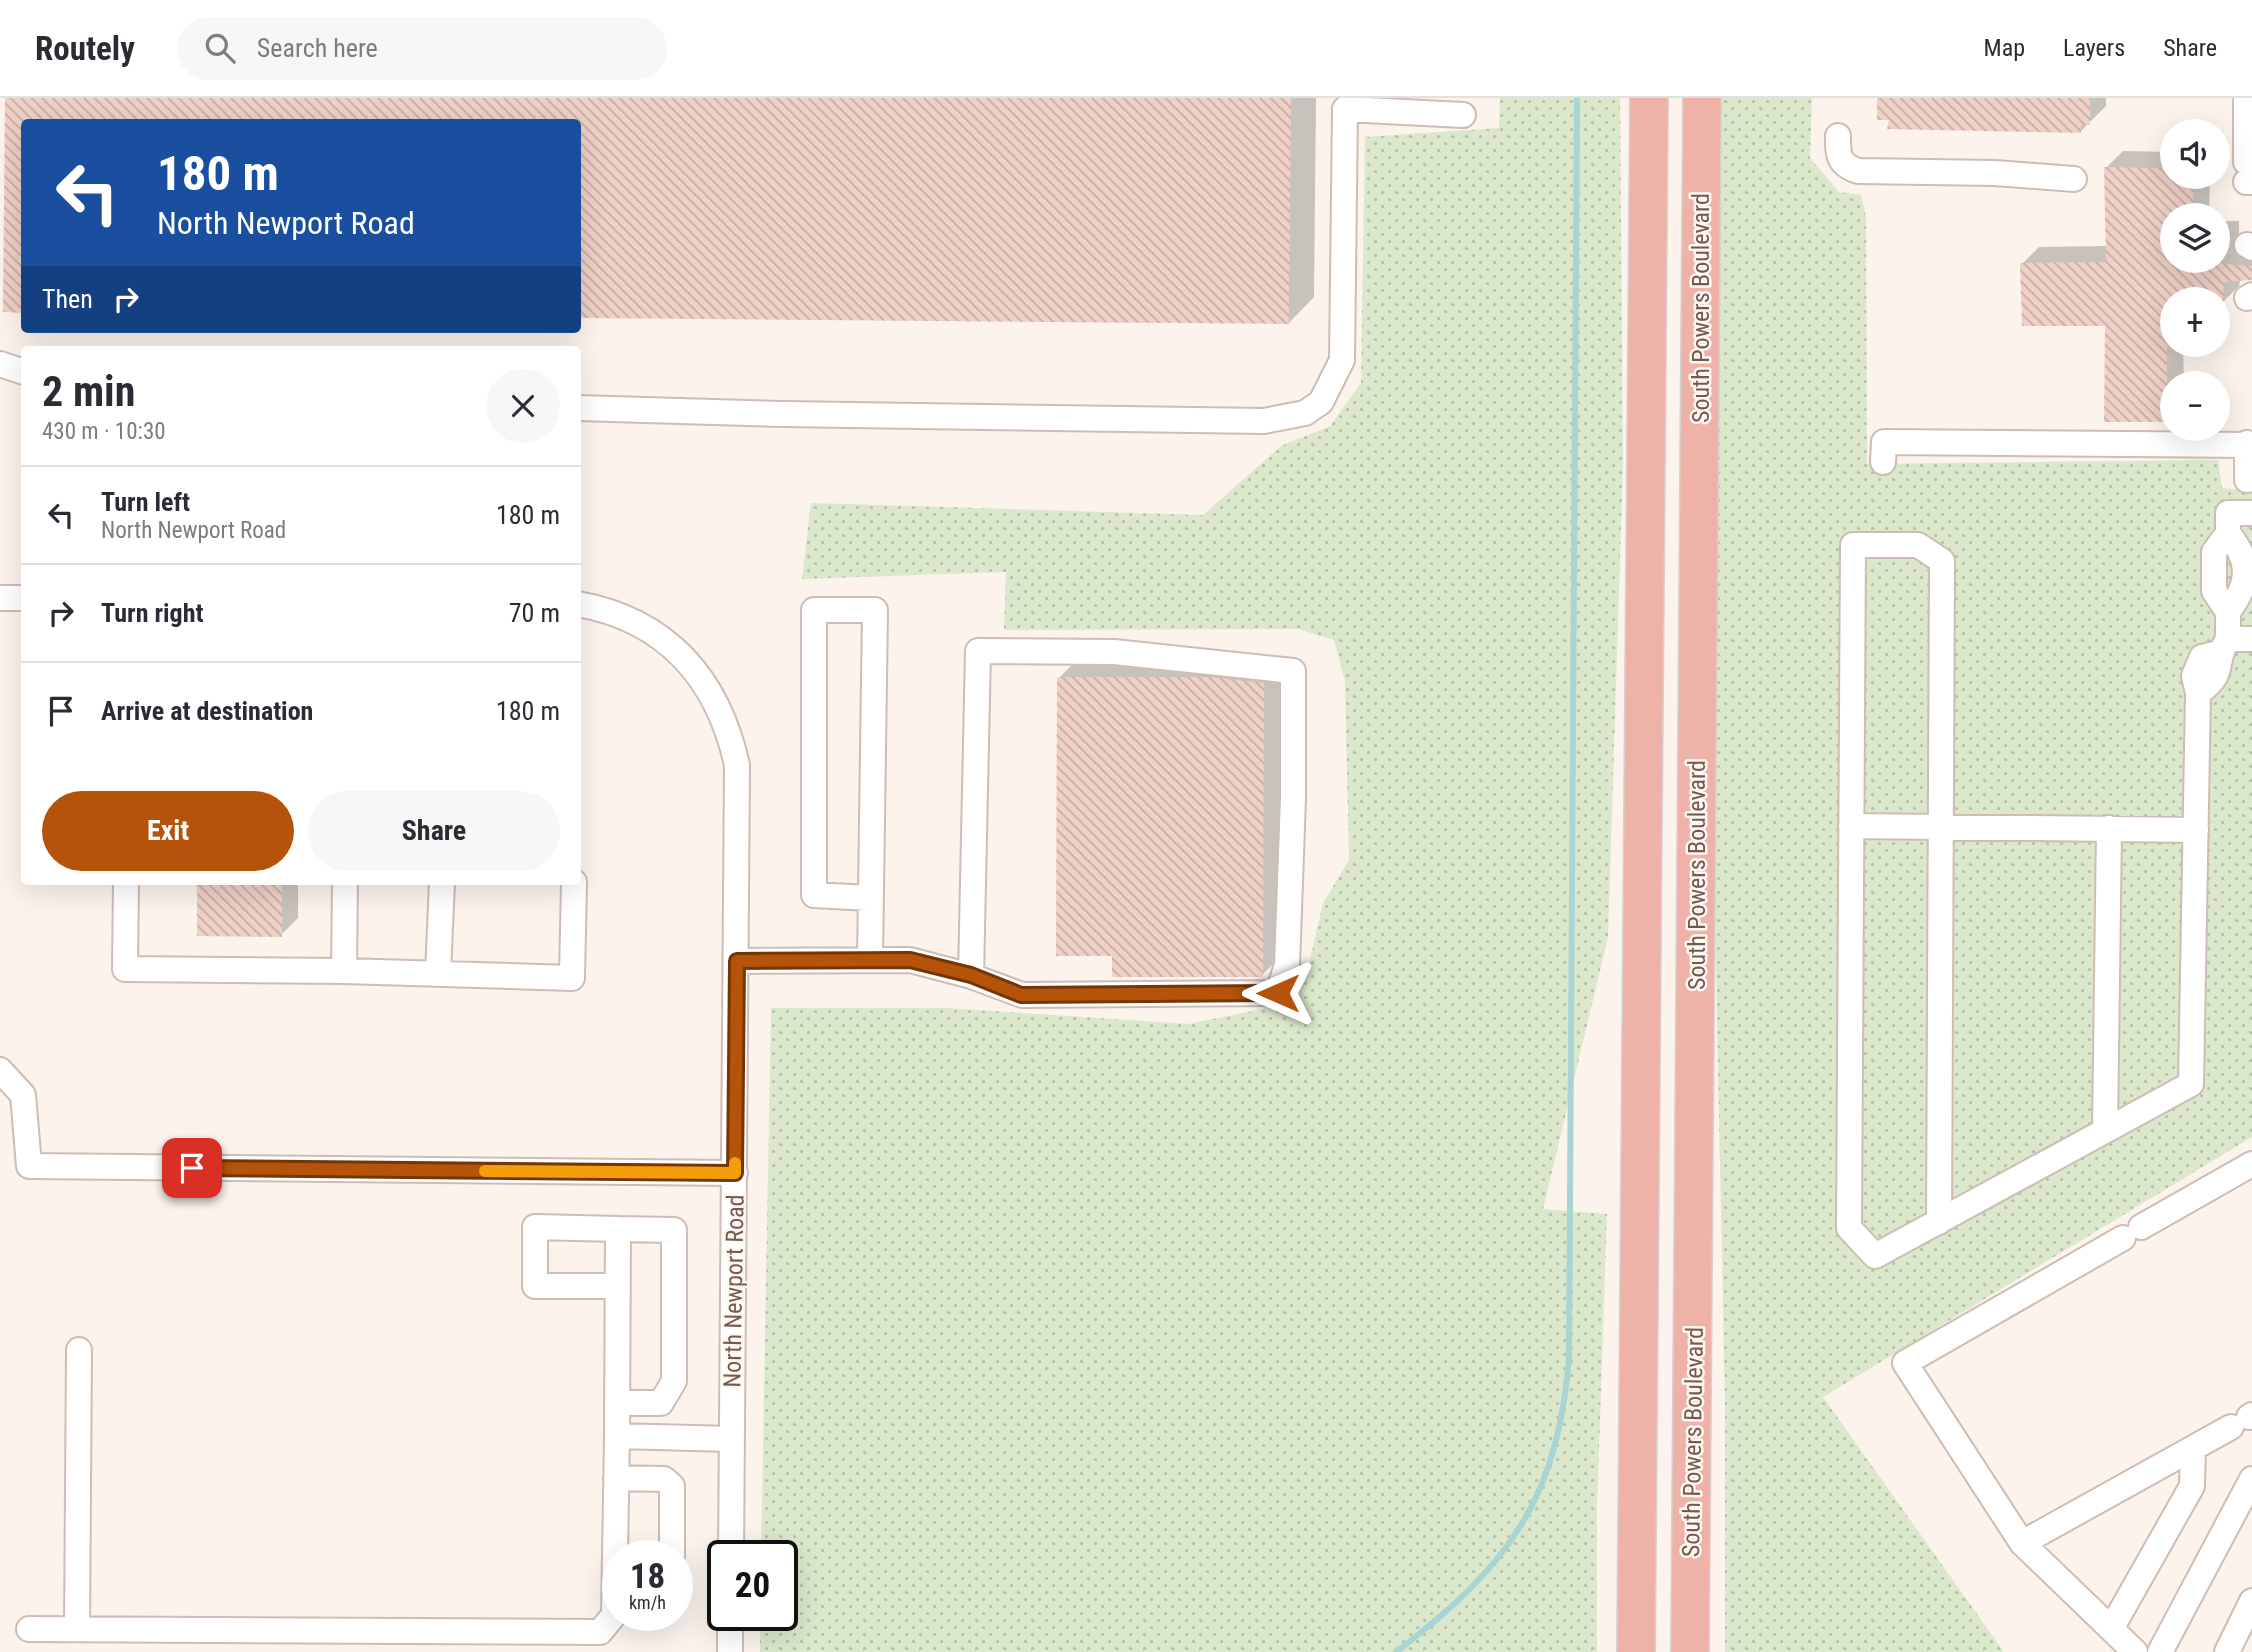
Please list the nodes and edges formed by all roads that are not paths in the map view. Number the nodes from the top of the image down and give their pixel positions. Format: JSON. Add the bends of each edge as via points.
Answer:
{"nodes":[{"id":1,"x":1649,"y":98,"type":"edge"},
{"id":2,"x":1704,"y":98,"type":"edge"},
{"id":3,"x":2246,"y":98,"type":"edge"},
{"id":4,"x":1463,"y":115,"type":"dead end"},
{"id":5,"x":1838,"y":136,"type":"dead end"},
{"id":6,"x":2248,"y":175,"type":"edge"},
{"id":7,"x":2074,"y":179,"type":"dead end"},
{"id":8,"x":0,"y":365,"type":"edge"},
{"id":9,"x":21,"y":371,"type":"edge"},
{"id":10,"x":581,"y":408,"type":"edge"},
{"id":11,"x":2249,"y":444,"type":"edge"},
{"id":12,"x":1883,"y":462,"type":"dead end"},
{"id":13,"x":2246,"y":480,"type":"dead end"},
{"id":14,"x":2252,"y":513,"type":"edge"},
{"id":15,"x":0,"y":598,"type":"edge"},
{"id":16,"x":21,"y":598,"type":"edge"},
{"id":17,"x":581,"y":605,"type":"edge"},
{"id":18,"x":2233,"y":644,"type":"edge"},
{"id":19,"x":1851,"y":825,"type":"junction"},
{"id":20,"x":1941,"y":826,"type":"junction"},
{"id":21,"x":2109,"y":828,"type":"junction"},
{"id":22,"x":2196,"y":830,"type":"junction"},
{"id":23,"x":126,"y":885,"type":"edge"},
{"id":24,"x":345,"y":885,"type":"edge"},
{"id":25,"x":442,"y":885,"type":"edge"},
{"id":26,"x":574,"y":885,"type":"edge"},
{"id":27,"x":869,"y":898,"type":"junction"},
{"id":28,"x":870,"y":960,"type":"junction"},
{"id":29,"x":737,"y":961,"type":"junction"},
{"id":30,"x":344,"y":971,"type":"junction"},
{"id":31,"x":438,"y":974,"type":"junction"},
{"id":32,"x":971,"y":975,"type":"junction"},
{"id":33,"x":0,"y":1070,"type":"edge"},
{"id":34,"x":2105,"y":1130,"type":"junction"},
{"id":35,"x":2252,"y":1164,"type":"edge"},
{"id":36,"x":735,"y":1173,"type":"junction"},
{"id":37,"x":1939,"y":1222,"type":"junction"},
{"id":38,"x":618,"y":1229,"type":"junction"},
{"id":39,"x":617,"y":1286,"type":"junction"},
{"id":40,"x":79,"y":1350,"type":"dead end"},
{"id":41,"x":617,"y":1403,"type":"junction"},
{"id":42,"x":2244,"y":1420,"type":"edge"},
{"id":43,"x":617,"y":1436,"type":"junction"},
{"id":44,"x":732,"y":1439,"type":"junction"},
{"id":45,"x":2193,"y":1448,"type":"junction"},
{"id":46,"x":617,"y":1478,"type":"junction"},
{"id":47,"x":2252,"y":1479,"type":"edge"},
{"id":48,"x":616,"y":1540,"type":"edge"},
{"id":49,"x":672,"y":1540,"type":"edge"},
{"id":50,"x":731,"y":1540,"type":"edge"},
{"id":51,"x":2021,"y":1543,"type":"junction"},
{"id":52,"x":2252,"y":1601,"type":"edge"},
{"id":53,"x":29,"y":1629,"type":"dead end"},
{"id":54,"x":77,"y":1629,"type":"junction"},
{"id":55,"x":2111,"y":1629,"type":"junction"},
{"id":56,"x":602,"y":1630,"type":"edge"},
{"id":57,"x":730,"y":1631,"type":"edge"},
{"id":58,"x":730,"y":1652,"type":"edge"},
{"id":59,"x":1636,"y":1652,"type":"edge"},
{"id":60,"x":1690,"y":1652,"type":"edge"},
{"id":61,"x":2135,"y":1652,"type":"edge"},
{"id":62,"x":2160,"y":1652,"type":"edge"},
{"id":63,"x":2227,"y":1652,"type":"edge"}],
"edges":[{"from":1,"to":59,"type":"highway"},
{"from":2,"to":60,"type":"highway","name":"South Powers Boulevard"},
{"from":3,"to":6,"type":"street"},
{"from":4,"to":10,"type":"street","via":[[1345,109],[1342,360],[1321,402],[1305,413],[1264,421]]},
{"from":5,"to":7,"type":"street","via":[[1838,158],[1858,171]]},
{"from":8,"to":9,"type":"street"},
{"from":11,"to":12,"type":"street","via":[[1884,442]]},
{"from":11,"to":13,"type":"street"},
{"from":14,"to":18,"type":"street","via":[[2228,513],[2228,533],[2244,553],[2244,591],[2228,612]]},
{"from":15,"to":16,"type":"street"},
{"from":17,"to":29,"type":"street","name":"North Newport Road","via":[[640,625],[666,642],[695,670],[721,711],[731,739],[739,790]]},
{"from":18,"to":22,"type":"street","via":[[2202,657],[2194,676],[2198,693]]},
{"from":19,"to":20,"type":"street"},
{"from":19,"to":20,"type":"street","via":[[1853,545],[1918,545],[1942,561]]},
{"from":19,"to":37,"type":"street","via":[[1849,1228],[1875,1256]]},
{"from":20,"to":21,"type":"street"},
{"from":20,"to":37,"type":"street"},
{"from":21,"to":22,"type":"street"},
{"from":21,"to":34,"type":"street"},
{"from":22,"to":34,"type":"street","via":[[2191,1084]]},
{"from":23,"to":30,"type":"street","via":[[125,969]]},
{"from":24,"to":30,"type":"street"},
{"from":25,"to":31,"type":"street"},
{"from":26,"to":31,"type":"street","via":[[572,978]]},
{"from":27,"to":27,"type":"street","via":[[875,610],[814,610],[814,895]]},
{"from":27,"to":28,"type":"street"},
{"from":28,"to":29,"type":"street"},
{"from":28,"to":32,"type":"street","via":[[910,960]]},
{"from":29,"to":36,"type":"street","name":"North Newport Road"},
{"from":30,"to":31,"type":"street"},
{"from":32,"to":32,"type":"street","via":[[1021,995],[1278,993],[1287,965],[1293,671],[1114,652],[978,651]]},
{"from":33,"to":36,"type":"street","via":[[23,1095],[29,1166]]},
{"from":34,"to":37,"type":"street"},
{"from":35,"to":51,"type":"street","via":[[1905,1363]]},
{"from":36,"to":44,"type":"street","name":"North Newport Road"},
{"from":38,"to":39,"type":"street"},
{"from":38,"to":39,"type":"street","via":[[536,1227],[535,1286]]},
{"from":38,"to":41,"type":"street","via":[[674,1230],[674,1381],[661,1403]]},
{"from":39,"to":41,"type":"street"},
{"from":40,"to":54,"type":"street"},
{"from":41,"to":43,"type":"street"},
{"from":42,"to":45,"type":"street"},
{"from":43,"to":44,"type":"street"},
{"from":43,"to":46,"type":"street"},
{"from":44,"to":50,"type":"street","name":"North Newport Road"},
{"from":45,"to":51,"type":"street"},
{"from":45,"to":55,"type":"street","via":[[2192,1486]]},
{"from":46,"to":48,"type":"street"},
{"from":46,"to":49,"type":"street","via":[[664,1479],[672,1486]]},
{"from":47,"to":62,"type":"street"},
{"from":51,"to":55,"type":"street"},
{"from":52,"to":63,"type":"street"},
{"from":53,"to":54,"type":"street"},
{"from":54,"to":56,"type":"street"},
{"from":55,"to":61,"type":"street"},
{"from":57,"to":58,"type":"street"}]}
